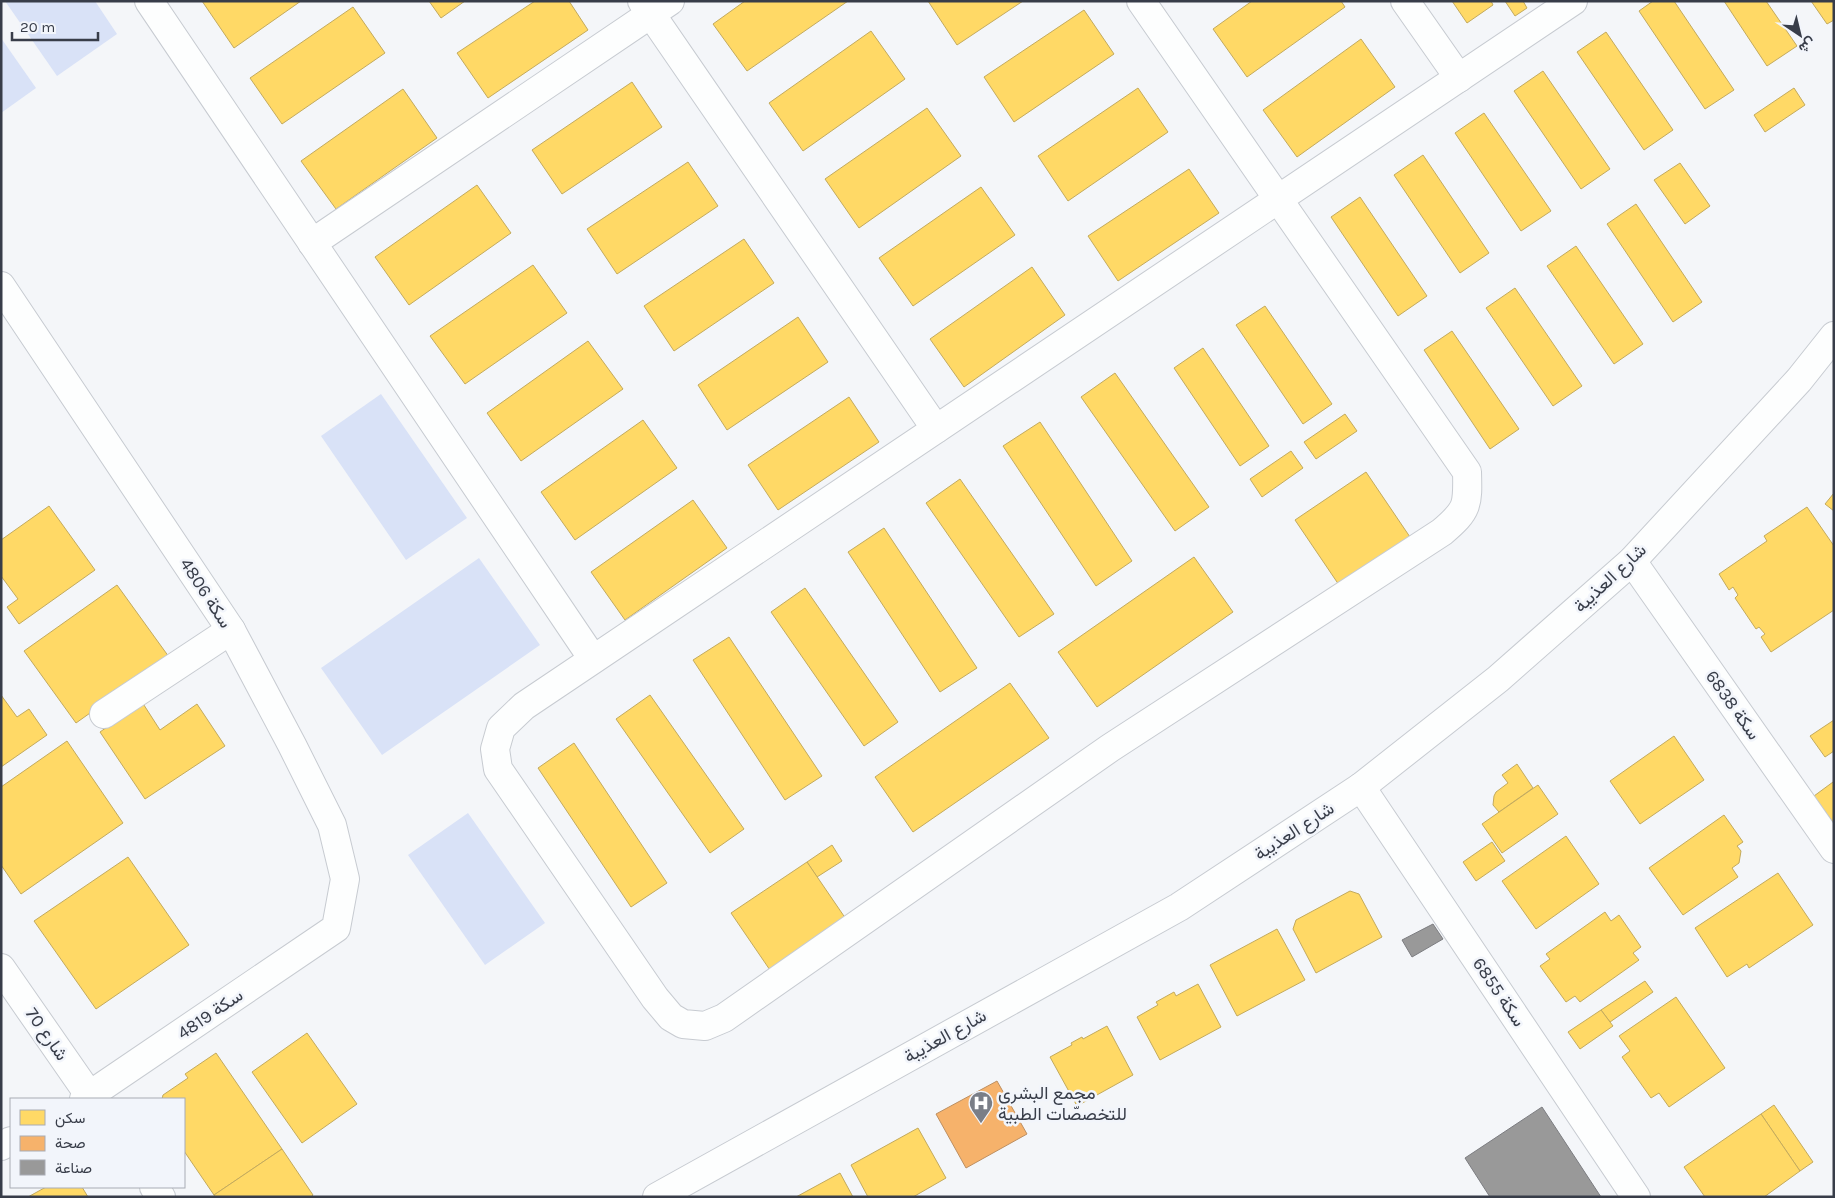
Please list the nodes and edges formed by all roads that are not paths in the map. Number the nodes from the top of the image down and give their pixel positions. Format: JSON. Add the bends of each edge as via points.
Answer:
{"nodes":[{"id":1,"x":149,"y":1,"type":"edge"},
{"id":2,"x":1141,"y":1,"type":"edge"},
{"id":3,"x":1405,"y":1,"type":"edge"},
{"id":4,"x":1573,"y":1,"type":"edge"},
{"id":5,"x":654,"y":6,"type":"edge"},
{"id":6,"x":1459,"y":78,"type":"junction"},
{"id":7,"x":1278,"y":199,"type":"junction"},
{"id":8,"x":312,"y":243,"type":"junction"},
{"id":9,"x":1,"y":286,"type":"edge"},
{"id":10,"x":1834,"y":336,"type":"edge"},
{"id":11,"x":936,"y":429,"type":"junction"},
{"id":12,"x":1632,"y":561,"type":"junction"},
{"id":13,"x":231,"y":630,"type":"junction"},
{"id":14,"x":594,"y":659,"type":"junction"},
{"id":15,"x":104,"y":714,"type":"dead end"},
{"id":16,"x":1361,"y":787,"type":"junction"},
{"id":17,"x":1834,"y":849,"type":"edge"},
{"id":18,"x":336,"y":928,"type":"joint"},
{"id":19,"x":1,"y":968,"type":"edge"},
{"id":20,"x":89,"y":1098,"type":"edge"},
{"id":21,"x":657,"y":1197,"type":"edge"},
{"id":22,"x":1636,"y":1197,"type":"edge"}],
"edges":[{"from":1,"to":8,"type":"street"},
{"from":2,"to":7,"type":"street"},
{"from":3,"to":6,"type":"street"},
{"from":4,"to":6,"type":"street"},
{"from":5,"to":8,"type":"street"},
{"from":5,"to":11,"type":"street"},
{"from":6,"to":7,"type":"street"},
{"from":7,"to":11,"type":"street"},
{"from":7,"to":14,"type":"street","via":[[1467,472],[1468,498],[1459,517],[1442,532],[1110,748],[724,1018],[705,1026],[683,1024],[671,1017],[655,998],[498,769],[495,749],[501,728],[524,706]]},
{"from":8,"to":14,"type":"street"},
{"from":9,"to":13,"type":"street","name":"سكة 4806"},
{"from":10,"to":12,"type":"street","name":"شارع العذيبة","via":[[1799,380]]},
{"from":11,"to":14,"type":"street"},
{"from":12,"to":16,"type":"street","name":"شارع العذيبة","via":[[1498,679]]},
{"from":12,"to":17,"type":"street","name":"سكة 6838"},
{"from":13,"to":15,"type":"street"},
{"from":13,"to":18,"type":"street","name":"سكة 4806","via":[[332,825],[345,879]]},
{"from":16,"to":21,"type":"street","name":"شارع العذيبة","via":[[1179,907]]},
{"from":16,"to":22,"type":"street","name":"سكة 6855"},
{"from":18,"to":20,"type":"street","name":"سكة 4819"},
{"from":19,"to":20,"type":"street","name":"شارع 70"}]}
